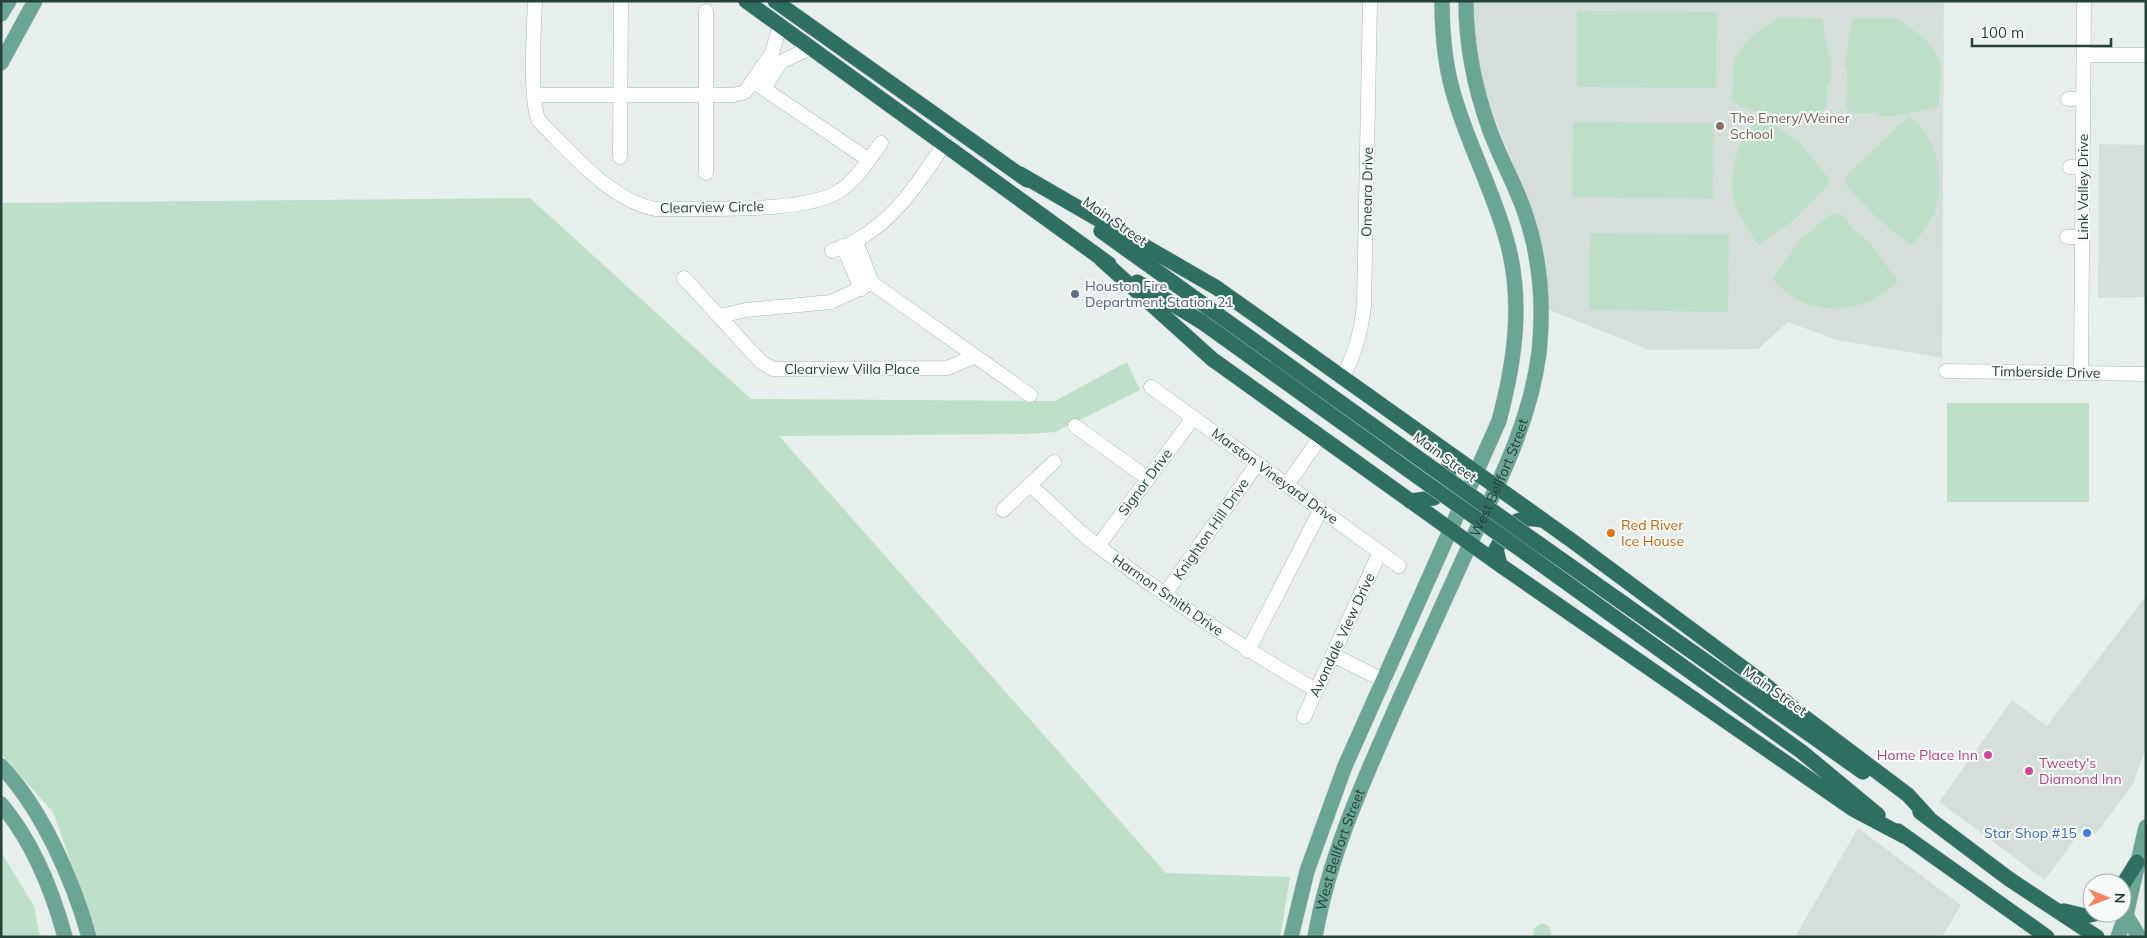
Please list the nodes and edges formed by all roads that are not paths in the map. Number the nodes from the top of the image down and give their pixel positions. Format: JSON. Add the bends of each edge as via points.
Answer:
{"nodes":[{"id":1,"x":9,"y":1,"type":"edge"},
{"id":2,"x":35,"y":1,"type":"edge"},
{"id":3,"x":535,"y":1,"type":"edge"},
{"id":4,"x":746,"y":1,"type":"edge"},
{"id":5,"x":775,"y":1,"type":"edge"},
{"id":6,"x":1370,"y":1,"type":"edge"},
{"id":7,"x":2084,"y":1,"type":"edge"},
{"id":8,"x":621,"y":2,"type":"edge"},
{"id":9,"x":1442,"y":6,"type":"edge"},
{"id":10,"x":1466,"y":6,"type":"edge"},
{"id":11,"x":706,"y":11,"type":"dead end"},
{"id":12,"x":1,"y":14,"type":"edge"},
{"id":13,"x":780,"y":26,"type":"junction"},
{"id":14,"x":810,"y":48,"type":"junction"},
{"id":15,"x":2084,"y":55,"type":"junction"},
{"id":16,"x":2146,"y":55,"type":"edge"},
{"id":17,"x":1,"y":62,"type":"edge"},
{"id":18,"x":772,"y":65,"type":"junction"},
{"id":19,"x":759,"y":85,"type":"junction"},
{"id":20,"x":534,"y":94,"type":"junction"},
{"id":21,"x":621,"y":95,"type":"junction"},
{"id":22,"x":706,"y":95,"type":"junction"},
{"id":23,"x":2068,"y":99,"type":"dead end"},
{"id":24,"x":2083,"y":99,"type":"junction"},
{"id":25,"x":881,"y":143,"type":"dead end"},
{"id":26,"x":945,"y":143,"type":"junction"},
{"id":27,"x":620,"y":157,"type":"dead end"},
{"id":28,"x":869,"y":160,"type":"junction"},
{"id":29,"x":1505,"y":166,"type":"junction"},
{"id":30,"x":706,"y":173,"type":"dead end"},
{"id":31,"x":1020,"y":174,"type":"junction"},
{"id":32,"x":1483,"y":175,"type":"junction"},
{"id":33,"x":2067,"y":236,"type":"dead end"},
{"id":34,"x":2082,"y":237,"type":"junction"},
{"id":35,"x":1101,"y":259,"type":"junction"},
{"id":36,"x":684,"y":278,"type":"dead end"},
{"id":37,"x":866,"y":286,"type":"junction"},
{"id":38,"x":720,"y":316,"type":"junction"},
{"id":39,"x":1517,"y":318,"type":"junction"},
{"id":40,"x":1541,"y":320,"type":"junction"},
{"id":41,"x":974,"y":357,"type":"junction"},
{"id":42,"x":1946,"y":371,"type":"dead end"},
{"id":43,"x":2081,"y":373,"type":"junction"},
{"id":44,"x":2146,"y":374,"type":"edge"},
{"id":45,"x":1342,"y":378,"type":"junction"},
{"id":46,"x":1151,"y":387,"type":"dead end"},
{"id":47,"x":1030,"y":395,"type":"dead end"},
{"id":48,"x":1193,"y":418,"type":"junction"},
{"id":49,"x":1075,"y":426,"type":"dead end"},
{"id":50,"x":1324,"y":439,"type":"junction"},
{"id":51,"x":1447,"y":453,"type":"junction"},
{"id":52,"x":1054,"y":462,"type":"dead end"},
{"id":53,"x":1257,"y":464,"type":"junction"},
{"id":54,"x":1423,"y":471,"type":"junction"},
{"id":55,"x":1477,"y":474,"type":"junction"},
{"id":56,"x":1147,"y":478,"type":"junction"},
{"id":57,"x":1031,"y":486,"type":"junction"},
{"id":58,"x":1290,"y":487,"type":"junction"},
{"id":59,"x":1497,"y":488,"type":"junction"},
{"id":60,"x":1410,"y":500,"type":"junction"},
{"id":61,"x":1321,"y":509,"type":"junction"},
{"id":62,"x":1003,"y":510,"type":"dead end"},
{"id":63,"x":1543,"y":520,"type":"junction"},
{"id":64,"x":1450,"y":529,"type":"junction"},
{"id":65,"x":1470,"y":544,"type":"junction"},
{"id":66,"x":1098,"y":546,"type":"junction"},
{"id":67,"x":1528,"y":546,"type":"junction"},
{"id":68,"x":1380,"y":552,"type":"junction"},
{"id":69,"x":1500,"y":565,"type":"junction"},
{"id":70,"x":1399,"y":566,"type":"dead end"},
{"id":71,"x":1165,"y":594,"type":"junction"},
{"id":72,"x":1248,"y":651,"type":"junction"},
{"id":73,"x":1333,"y":655,"type":"junction"},
{"id":74,"x":1385,"y":681,"type":"junction"},
{"id":75,"x":1316,"y":690,"type":"junction"},
{"id":76,"x":1404,"y":691,"type":"junction"},
{"id":77,"x":1304,"y":717,"type":"dead end"},
{"id":78,"x":1,"y":766,"type":"edge"},
{"id":79,"x":1,"y":804,"type":"edge"},
{"id":80,"x":1929,"y":818,"type":"junction"},
{"id":81,"x":2146,"y":827,"type":"edge"},
{"id":82,"x":1321,"y":830,"type":"junction"},
{"id":83,"x":1904,"y":836,"type":"junction"},
{"id":84,"x":1341,"y":838,"type":"junction"},
{"id":85,"x":2137,"y":862,"type":"junction"},
{"id":86,"x":66,"y":870,"type":"junction"},
{"id":87,"x":2130,"y":873,"type":"edge"},
{"id":88,"x":46,"y":879,"type":"junction"},
{"id":89,"x":2132,"y":886,"type":"edge"},
{"id":90,"x":2055,"y":909,"type":"junction"},
{"id":91,"x":2082,"y":915,"type":"edge"},
{"id":92,"x":2123,"y":923,"type":"edge"},
{"id":93,"x":2131,"y":923,"type":"edge"},
{"id":94,"x":65,"y":937,"type":"edge"},
{"id":95,"x":89,"y":937,"type":"edge"},
{"id":96,"x":1291,"y":937,"type":"edge"},
{"id":97,"x":1315,"y":937,"type":"edge"},
{"id":98,"x":2047,"y":937,"type":"edge"},
{"id":99,"x":2097,"y":937,"type":"edge"},
{"id":100,"x":2118,"y":937,"type":"edge"},
{"id":101,"x":2139,"y":937,"type":"edge"}],
"edges":[{"from":1,"to":12,"type":"main road"},
{"from":2,"to":17,"type":"main road"},
{"from":3,"to":20,"type":"street","name":"Clearview Circle"},
{"from":4,"to":13,"type":"highway","name":"Main Street"},
{"from":5,"to":31,"type":"highway","name":"Main Street"},
{"from":6,"to":45,"type":"street","name":"Omeara Drive","via":[[1364,306],[1353,359]]},
{"from":7,"to":15,"type":"street","name":"Link Valley Drive","via":[[2077,28]]},
{"from":8,"to":21,"type":"street"},
{"from":9,"to":10,"type":"main road"},
{"from":9,"to":32,"type":"main road","name":"West Bellfort Street","via":[[1446,63],[1455,102]]},
{"from":10,"to":29,"type":"main road","name":"West Bellfort Street","via":[[1472,71],[1489,130]]},
{"from":11,"to":22,"type":"street"},
{"from":13,"to":14,"type":"highway","name":"Main Street"},
{"from":13,"to":18,"type":"street"},
{"from":14,"to":18,"type":"street"},
{"from":14,"to":26,"type":"highway","name":"Main Street"},
{"from":15,"to":16,"type":"street"},
{"from":15,"to":24,"type":"street","name":"Link Valley Drive"},
{"from":18,"to":19,"type":"street"},
{"from":19,"to":22,"type":"street","via":[[732,95]]},
{"from":19,"to":28,"type":"street"},
{"from":20,"to":21,"type":"street"},
{"from":20,"to":28,"type":"street","name":"Clearview Circle","via":[[538,120],[607,186],[623,197],[655,209],[808,203],[840,191]]},
{"from":21,"to":22,"type":"street"},
{"from":21,"to":27,"type":"street"},
{"from":22,"to":30,"type":"street"},
{"from":23,"to":24,"type":"street"},
{"from":24,"to":34,"type":"street","name":"Link Valley Drive","via":[[2076,167]]},
{"from":25,"to":28,"type":"street","name":"Clearview Circle"},
{"from":26,"to":35,"type":"highway","name":"Main Street"},
{"from":26,"to":37,"type":"street","via":[[899,207],[876,228],[844,246]]},
{"from":29,"to":32,"type":"main road"},
{"from":29,"to":40,"type":"main road","name":"West Bellfort Street","via":[[1524,211],[1534,251]]},
{"from":31,"to":45,"type":"highway","via":[[1217,288]]},
{"from":31,"to":54,"type":"highway","name":"Main Street","via":[[1218,313]]},
{"from":32,"to":39,"type":"main road","name":"West Bellfort Street","via":[[1507,239],[1514,273]]},
{"from":33,"to":34,"type":"street"},
{"from":34,"to":43,"type":"street","name":"Link Valley Drive"},
{"from":35,"to":50,"type":"highway","via":[[1212,359]]},
{"from":35,"to":54,"type":"highway","name":"Main Street","via":[[1202,322]]},
{"from":36,"to":38,"type":"street","name":"Clearview Villa Place"},
{"from":37,"to":38,"type":"street","via":[[831,302],[746,310]]},
{"from":37,"to":41,"type":"street"},
{"from":38,"to":41,"type":"street","name":"Clearview Villa Place","via":[[761,362],[773,369],[948,368]]},
{"from":39,"to":40,"type":"main road"},
{"from":39,"to":55,"type":"main road","name":"West Bellfort Street","via":[[1508,386],[1499,421]]},
{"from":40,"to":59,"type":"main road","name":"West Bellfort Street","via":[[1533,392]]},
{"from":41,"to":47,"type":"street"},
{"from":42,"to":43,"type":"street","name":"Timberside Drive"},
{"from":43,"to":44,"type":"street","name":"Timberside Drive"},
{"from":45,"to":51,"type":"highway"},
{"from":46,"to":48,"type":"street","name":"Marston Vineyard Drive"},
{"from":48,"to":53,"type":"street","name":"Marston Vineyard Drive"},
{"from":48,"to":56,"type":"street","name":"Signor Drive"},
{"from":49,"to":56,"type":"street"},
{"from":50,"to":58,"type":"street"},
{"from":50,"to":60,"type":"highway"},
{"from":51,"to":55,"type":"highway"},
{"from":51,"to":60,"type":"highway","via":[[1449,475],[1434,498]]},
{"from":52,"to":57,"type":"street"},
{"from":53,"to":58,"type":"street","name":"Marston Vineyard Drive"},
{"from":53,"to":71,"type":"street","name":"Knighton Hill Drive"},
{"from":54,"to":67,"type":"highway","name":"Main Street","bridge":true},
{"from":55,"to":59,"type":"highway"},
{"from":55,"to":64,"type":"main road","name":"West Bellfort Street"},
{"from":56,"to":66,"type":"street","name":"Signor Drive"},
{"from":57,"to":62,"type":"street"},
{"from":57,"to":66,"type":"street","name":"Harmon Smith Drive"},
{"from":58,"to":61,"type":"street","name":"Marston Vineyard Drive"},
{"from":59,"to":63,"type":"highway"},
{"from":59,"to":65,"type":"main road","name":"West Bellfort Street"},
{"from":60,"to":64,"type":"highway"},
{"from":61,"to":68,"type":"street","name":"Marston Vineyard Drive"},
{"from":61,"to":72,"type":"street"},
{"from":63,"to":69,"type":"highway","via":[[1526,517],[1515,521],[1506,530],[1496,549]]},
{"from":63,"to":80,"type":"highway","via":[[1758,679],[1908,795]]},
{"from":64,"to":65,"type":"highway"},
{"from":64,"to":74,"type":"main road","name":"West Bellfort Street"},
{"from":65,"to":69,"type":"highway"},
{"from":65,"to":76,"type":"main road","name":"West Bellfort Street"},
{"from":66,"to":71,"type":"street","name":"Harmon Smith Drive"},
{"from":67,"to":80,"type":"highway","name":"Main Street"},
{"from":67,"to":83,"type":"highway","name":"Main Street","via":[[1802,752]]},
{"from":68,"to":70,"type":"street","name":"Marston Vineyard Drive"},
{"from":68,"to":73,"type":"street","name":"Avondale View Drive"},
{"from":69,"to":83,"type":"highway","via":[[1853,809]]},
{"from":71,"to":72,"type":"street","name":"Harmon Smith Drive"},
{"from":72,"to":75,"type":"street","name":"Harmon Smith Drive"},
{"from":73,"to":74,"type":"street"},
{"from":73,"to":75,"type":"street","name":"Avondale View Drive"},
{"from":74,"to":76,"type":"main road"},
{"from":74,"to":82,"type":"main road","name":"West Bellfort Street","via":[[1345,766]]},
{"from":75,"to":77,"type":"street","name":"Avondale View Drive"},
{"from":76,"to":84,"type":"main road","name":"West Bellfort Street"},
{"from":78,"to":86,"type":"main road","via":[[33,808]]},
{"from":79,"to":88,"type":"main road","via":[[14,820]]},
{"from":80,"to":90,"type":"highway","name":"Main Street","via":[[2009,879]]},
{"from":81,"to":85,"type":"main road"},
{"from":82,"to":84,"type":"main road"},
{"from":82,"to":96,"type":"main road","name":"West Bellfort Street","via":[[1307,870]]},
{"from":83,"to":98,"type":"highway","name":"Main Street"},
{"from":84,"to":97,"type":"main road","name":"West Bellfort Street"},
{"from":85,"to":87,"type":"highway"},
{"from":85,"to":89,"type":"main road"},
{"from":86,"to":88,"type":"main road"},
{"from":86,"to":95,"type":"main road"},
{"from":88,"to":94,"type":"main road"},
{"from":90,"to":91,"type":"highway"},
{"from":90,"to":99,"type":"highway","name":"Main Street"},
{"from":92,"to":100,"type":"main road"},
{"from":93,"to":101,"type":"main road"}]}
